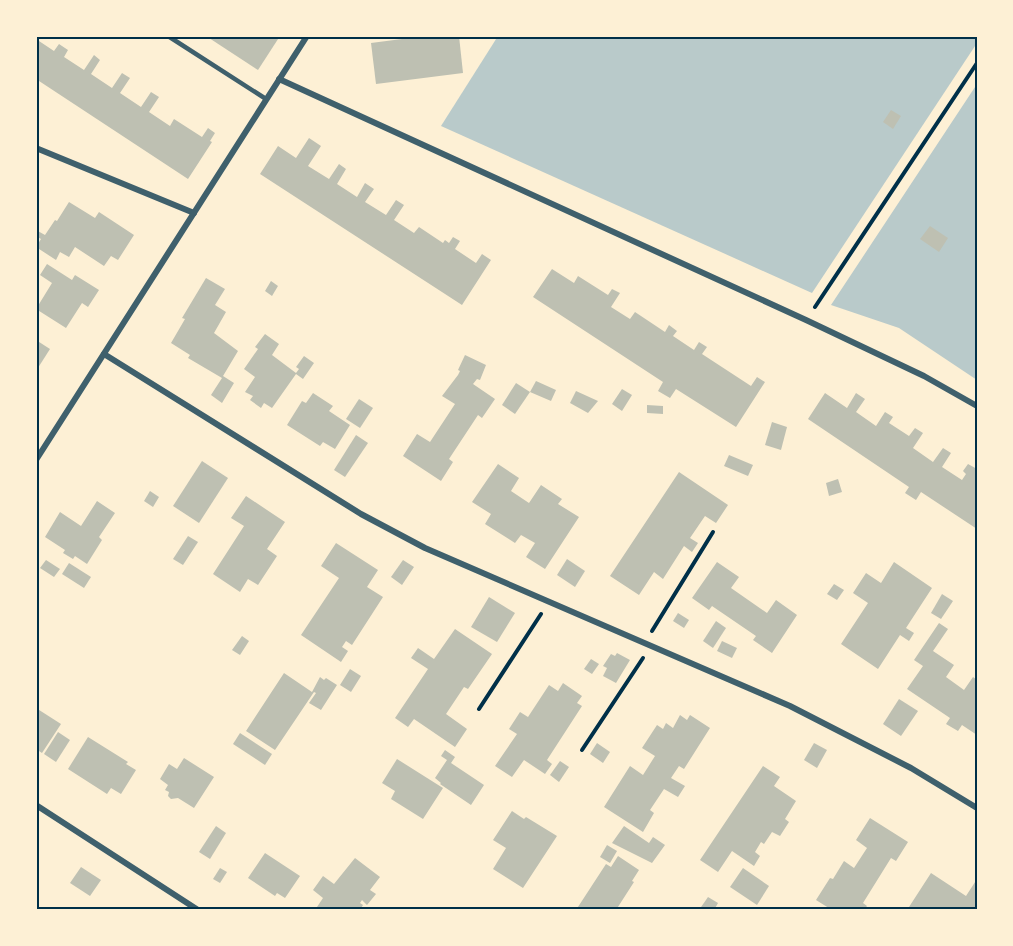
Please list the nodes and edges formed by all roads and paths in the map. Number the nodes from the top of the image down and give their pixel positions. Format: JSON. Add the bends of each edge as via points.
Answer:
{"nodes":[{"id":1,"x":168,"y":36,"type":"edge"},
{"id":2,"x":307,"y":36,"type":"edge"},
{"id":3,"x":977,"y":63,"type":"edge"},
{"id":4,"x":279,"y":79,"type":"junction"},
{"id":5,"x":266,"y":99,"type":"junction"},
{"id":6,"x":36,"y":148,"type":"edge"},
{"id":7,"x":194,"y":213,"type":"junction"},
{"id":8,"x":806,"y":320,"type":"junction"},
{"id":9,"x":104,"y":354,"type":"junction"},
{"id":10,"x":977,"y":406,"type":"edge"},
{"id":11,"x":36,"y":460,"type":"edge"},
{"id":12,"x":713,"y":532,"type":"dead end"},
{"id":13,"x":549,"y":602,"type":"junction"},
{"id":14,"x":648,"y":644,"type":"junction"},
{"id":15,"x":479,"y":709,"type":"dead end"},
{"id":16,"x":582,"y":750,"type":"dead end"},
{"id":17,"x":36,"y":805,"type":"edge"},
{"id":18,"x":977,"y":808,"type":"edge"},
{"id":19,"x":198,"y":910,"type":"edge"}],
"edges":[{"from":1,"to":5,"type":"lane"},
{"from":2,"to":4,"type":"street"},
{"from":3,"to":8,"type":"path"},
{"from":4,"to":5,"type":"street"},
{"from":4,"to":8,"type":"street"},
{"from":5,"to":7,"type":"street"},
{"from":6,"to":7,"type":"street"},
{"from":7,"to":9,"type":"street"},
{"from":8,"to":10,"type":"street"},
{"from":9,"to":11,"type":"street"},
{"from":9,"to":13,"type":"street","via":[[361,514],[425,548]]},
{"from":12,"to":14,"type":"path"},
{"from":13,"to":14,"type":"street"},
{"from":13,"to":15,"type":"path"},
{"from":14,"to":16,"type":"path"},
{"from":14,"to":18,"type":"street","via":[[790,706],[911,768]]},
{"from":17,"to":19,"type":"street"}]}
